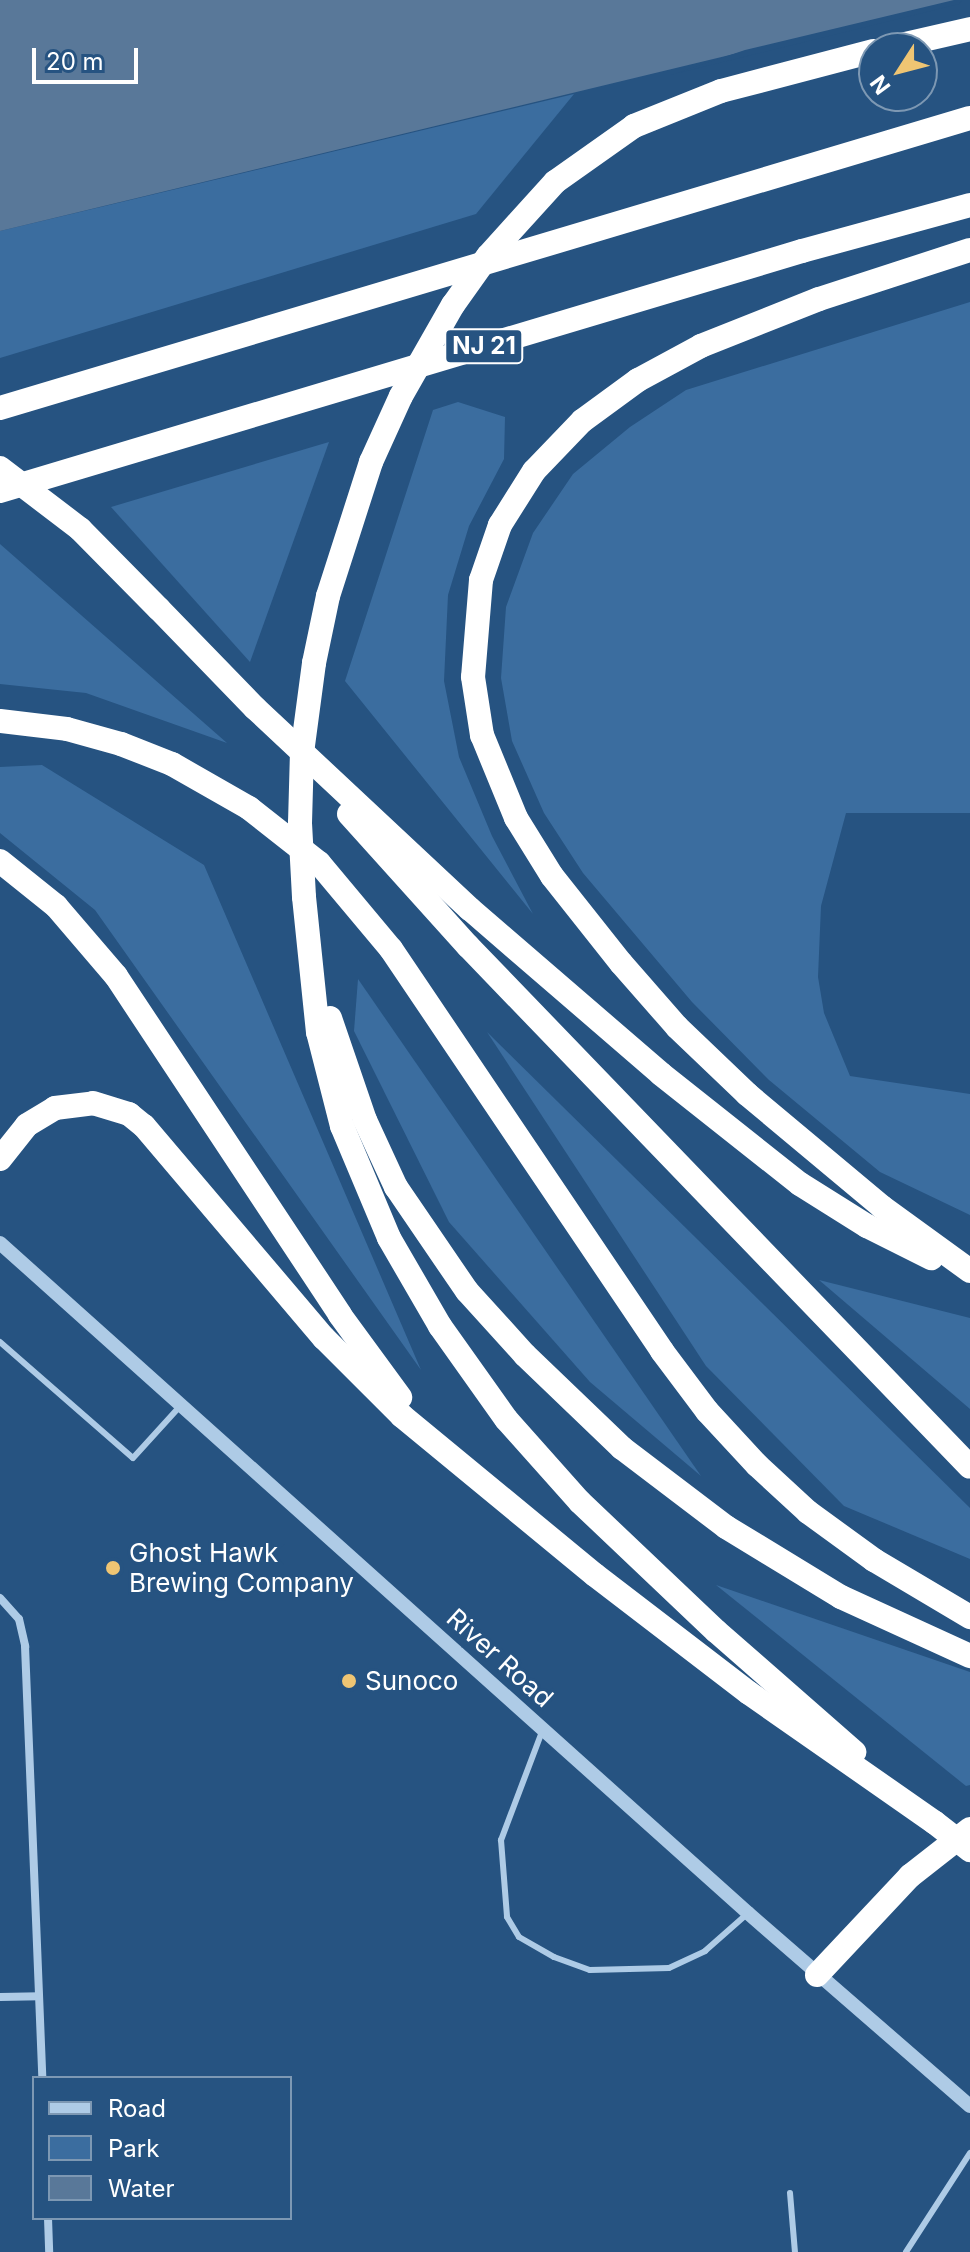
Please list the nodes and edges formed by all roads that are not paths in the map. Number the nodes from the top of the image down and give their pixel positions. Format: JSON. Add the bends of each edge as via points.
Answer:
{"nodes":[{"id":1,"x":970,"y":29,"type":"edge"},
{"id":2,"x":938,"y":36,"type":"edge"},
{"id":3,"x":858,"y":55,"type":"edge"},
{"id":4,"x":970,"y":118,"type":"edge"},
{"id":5,"x":970,"y":205,"type":"edge"},
{"id":6,"x":970,"y":250,"type":"edge"},
{"id":7,"x":0,"y":408,"type":"edge"},
{"id":8,"x":0,"y":468,"type":"edge"},
{"id":9,"x":0,"y":491,"type":"edge"},
{"id":10,"x":255,"y":708,"type":"junction"},
{"id":11,"x":0,"y":721,"type":"edge"},
{"id":12,"x":0,"y":861,"type":"edge"},
{"id":13,"x":308,"y":935,"type":"junction"},
{"id":14,"x":0,"y":1159,"type":"edge"},
{"id":15,"x":0,"y":1243,"type":"edge"},
{"id":16,"x":970,"y":1273,"type":"edge"},
{"id":17,"x":0,"y":1342,"type":"edge"},
{"id":18,"x":181,"y":1405,"type":"junction"},
{"id":19,"x":970,"y":1467,"type":"edge"},
{"id":20,"x":478,"y":1480,"type":"junction"},
{"id":21,"x":0,"y":1598,"type":"edge"},
{"id":22,"x":970,"y":1617,"type":"edge"},
{"id":23,"x":970,"y":1656,"type":"edge"},
{"id":24,"x":543,"y":1729,"type":"junction"},
{"id":25,"x":934,"y":1822,"type":"junction"},
{"id":26,"x":970,"y":1829,"type":"edge"},
{"id":27,"x":970,"y":1850,"type":"edge"},
{"id":28,"x":748,"y":1913,"type":"junction"},
{"id":29,"x":817,"y":1975,"type":"junction"},
{"id":30,"x":39,"y":1996,"type":"junction"},
{"id":31,"x":0,"y":1997,"type":"edge"},
{"id":32,"x":42,"y":2076,"type":"edge"},
{"id":33,"x":970,"y":2106,"type":"edge"},
{"id":34,"x":970,"y":2153,"type":"edge"},
{"id":35,"x":790,"y":2193,"type":"dead end"},
{"id":36,"x":48,"y":2220,"type":"edge"},
{"id":37,"x":49,"y":2252,"type":"edge"},
{"id":38,"x":795,"y":2252,"type":"edge"},
{"id":39,"x":906,"y":2252,"type":"edge"}],
"edges":[{"from":1,"to":2,"type":"highway"},
{"from":3,"to":13,"type":"highway","bridge":true,"via":[[721,91],[621,134],[539,198],[453,305],[371,462],[328,596],[302,753],[300,823]]},
{"from":4,"to":7,"type":"highway"},
{"from":5,"to":9,"type":"highway","number":"NJ 21"},
{"from":6,"to":16,"type":"highway","via":[[819,299],[714,341],[638,380],[582,421],[534,471],[500,525],[481,580],[473,677],[482,735],[516,818],[552,876],[621,963],[677,1027],[747,1094]]},
{"from":8,"to":10,"type":"highway","bridge":true,"via":[[80,529]]},
{"from":10,"to":16,"type":"highway","via":[[502,938],[766,1159],[867,1226]]},
{"from":10,"to":19,"type":"highway","via":[[468,946]]},
{"from":11,"to":22,"type":"highway","via":[[67,729],[172,764],[249,808],[319,863],[391,949],[707,1411],[808,1512],[874,1560]]},
{"from":12,"to":20,"type":"highway","via":[[56,906],[97,951],[362,1347]]},
{"from":13,"to":23,"type":"highway","via":[[343,1059],[380,1154],[441,1257],[495,1323],[589,1418],[689,1502],[841,1597]]},
{"from":13,"to":25,"type":"highway","via":[[318,1032],[354,1158],[413,1282],[472,1373],[541,1460],[624,1545]]},
{"from":14,"to":20,"type":"highway","via":[[27,1125],[55,1108],[93,1103],[129,1114],[356,1372]]},
{"from":15,"to":18,"type":"street","name":"River Road"},
{"from":17,"to":18,"type":"lane","via":[[133,1458]]},
{"from":18,"to":24,"type":"street","name":"River Road"},
{"from":20,"to":25,"type":"highway","via":[[749,1693]]},
{"from":21,"to":30,"type":"street","via":[[19,1619],[25,1646]]},
{"from":24,"to":28,"type":"street","name":"River Road"},
{"from":24,"to":28,"type":"lane","via":[[501,1840],[507,1917],[519,1937],[590,1970],[669,1968],[705,1951]]},
{"from":25,"to":27,"type":"highway","bridge":true},
{"from":26,"to":29,"type":"highway","via":[[910,1876]]},
{"from":28,"to":29,"type":"street","name":"River Road"},
{"from":29,"to":33,"type":"street","name":"River Road"},
{"from":30,"to":31,"type":"street"},
{"from":30,"to":32,"type":"street"},
{"from":34,"to":39,"type":"lane"},
{"from":35,"to":38,"type":"lane"},
{"from":36,"to":37,"type":"street"}]}
